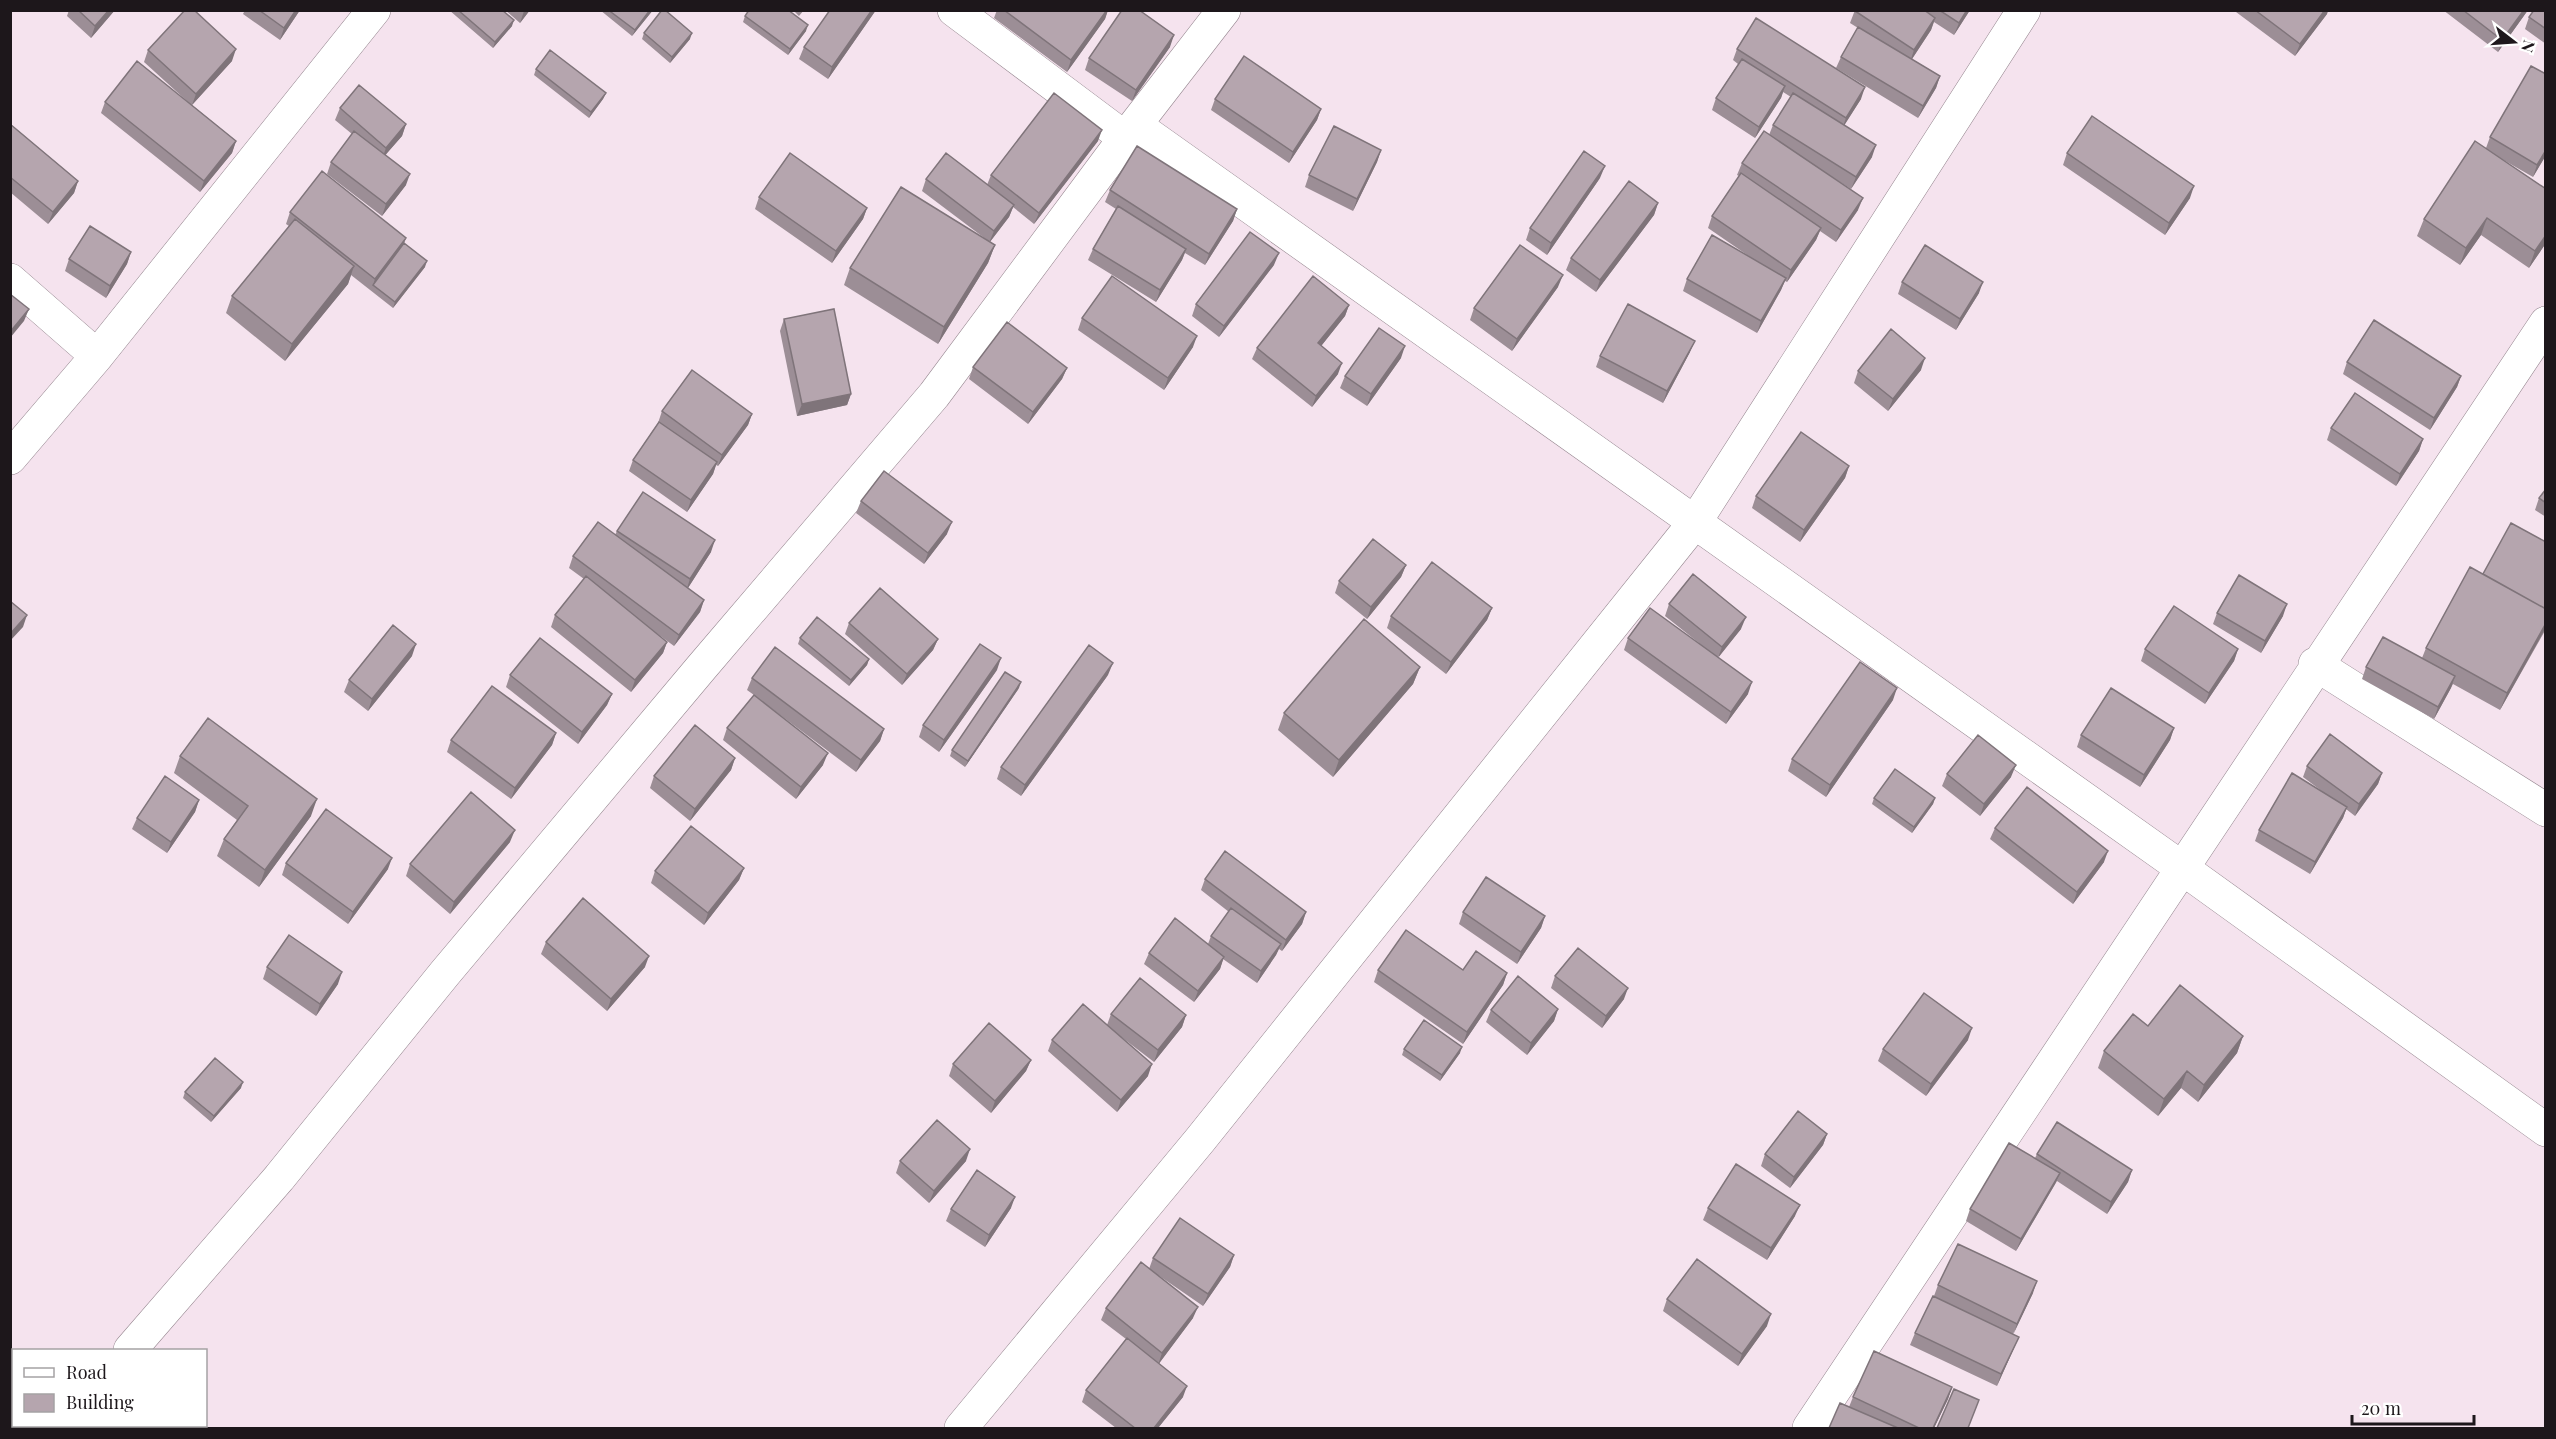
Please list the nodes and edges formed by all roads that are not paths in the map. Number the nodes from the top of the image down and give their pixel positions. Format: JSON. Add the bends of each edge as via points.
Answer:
{"nodes":[{"id":1,"x":374,"y":10,"type":"edge"},
{"id":2,"x":954,"y":10,"type":"edge"},
{"id":3,"x":1224,"y":10,"type":"edge"},
{"id":4,"x":2024,"y":10,"type":"edge"},
{"id":5,"x":1130,"y":132,"type":"junction"},
{"id":6,"x":10,"y":280,"type":"edge"},
{"id":7,"x":2546,"y":323,"type":"edge"},
{"id":8,"x":97,"y":356,"type":"junction"},
{"id":9,"x":10,"y":458,"type":"edge"},
{"id":10,"x":1695,"y":522,"type":"junction"},
{"id":11,"x":2315,"y":664,"type":"junction"},
{"id":12,"x":2546,"y":810,"type":"edge"},
{"id":13,"x":2182,"y":868,"type":"junction"},
{"id":14,"x":2546,"y":1130,"type":"edge"},
{"id":15,"x":131,"y":1349,"type":"edge"},
{"id":16,"x":961,"y":1428,"type":"edge"},
{"id":17,"x":1809,"y":1428,"type":"edge"}],
"edges":[{"from":1,"to":8,"type":"street"},
{"from":2,"to":5,"type":"street"},
{"from":3,"to":5,"type":"street"},
{"from":4,"to":10,"type":"street"},
{"from":5,"to":10,"type":"street"},
{"from":5,"to":15,"type":"street","via":[[934,395],[445,972],[279,1178]]},
{"from":6,"to":8,"type":"street"},
{"from":7,"to":11,"type":"street"},
{"from":8,"to":9,"type":"street"},
{"from":10,"to":13,"type":"street"},
{"from":10,"to":16,"type":"street","via":[[1200,1140]]},
{"from":11,"to":12,"type":"street"},
{"from":11,"to":13,"type":"street"},
{"from":13,"to":14,"type":"street"},
{"from":13,"to":17,"type":"street"}]}
